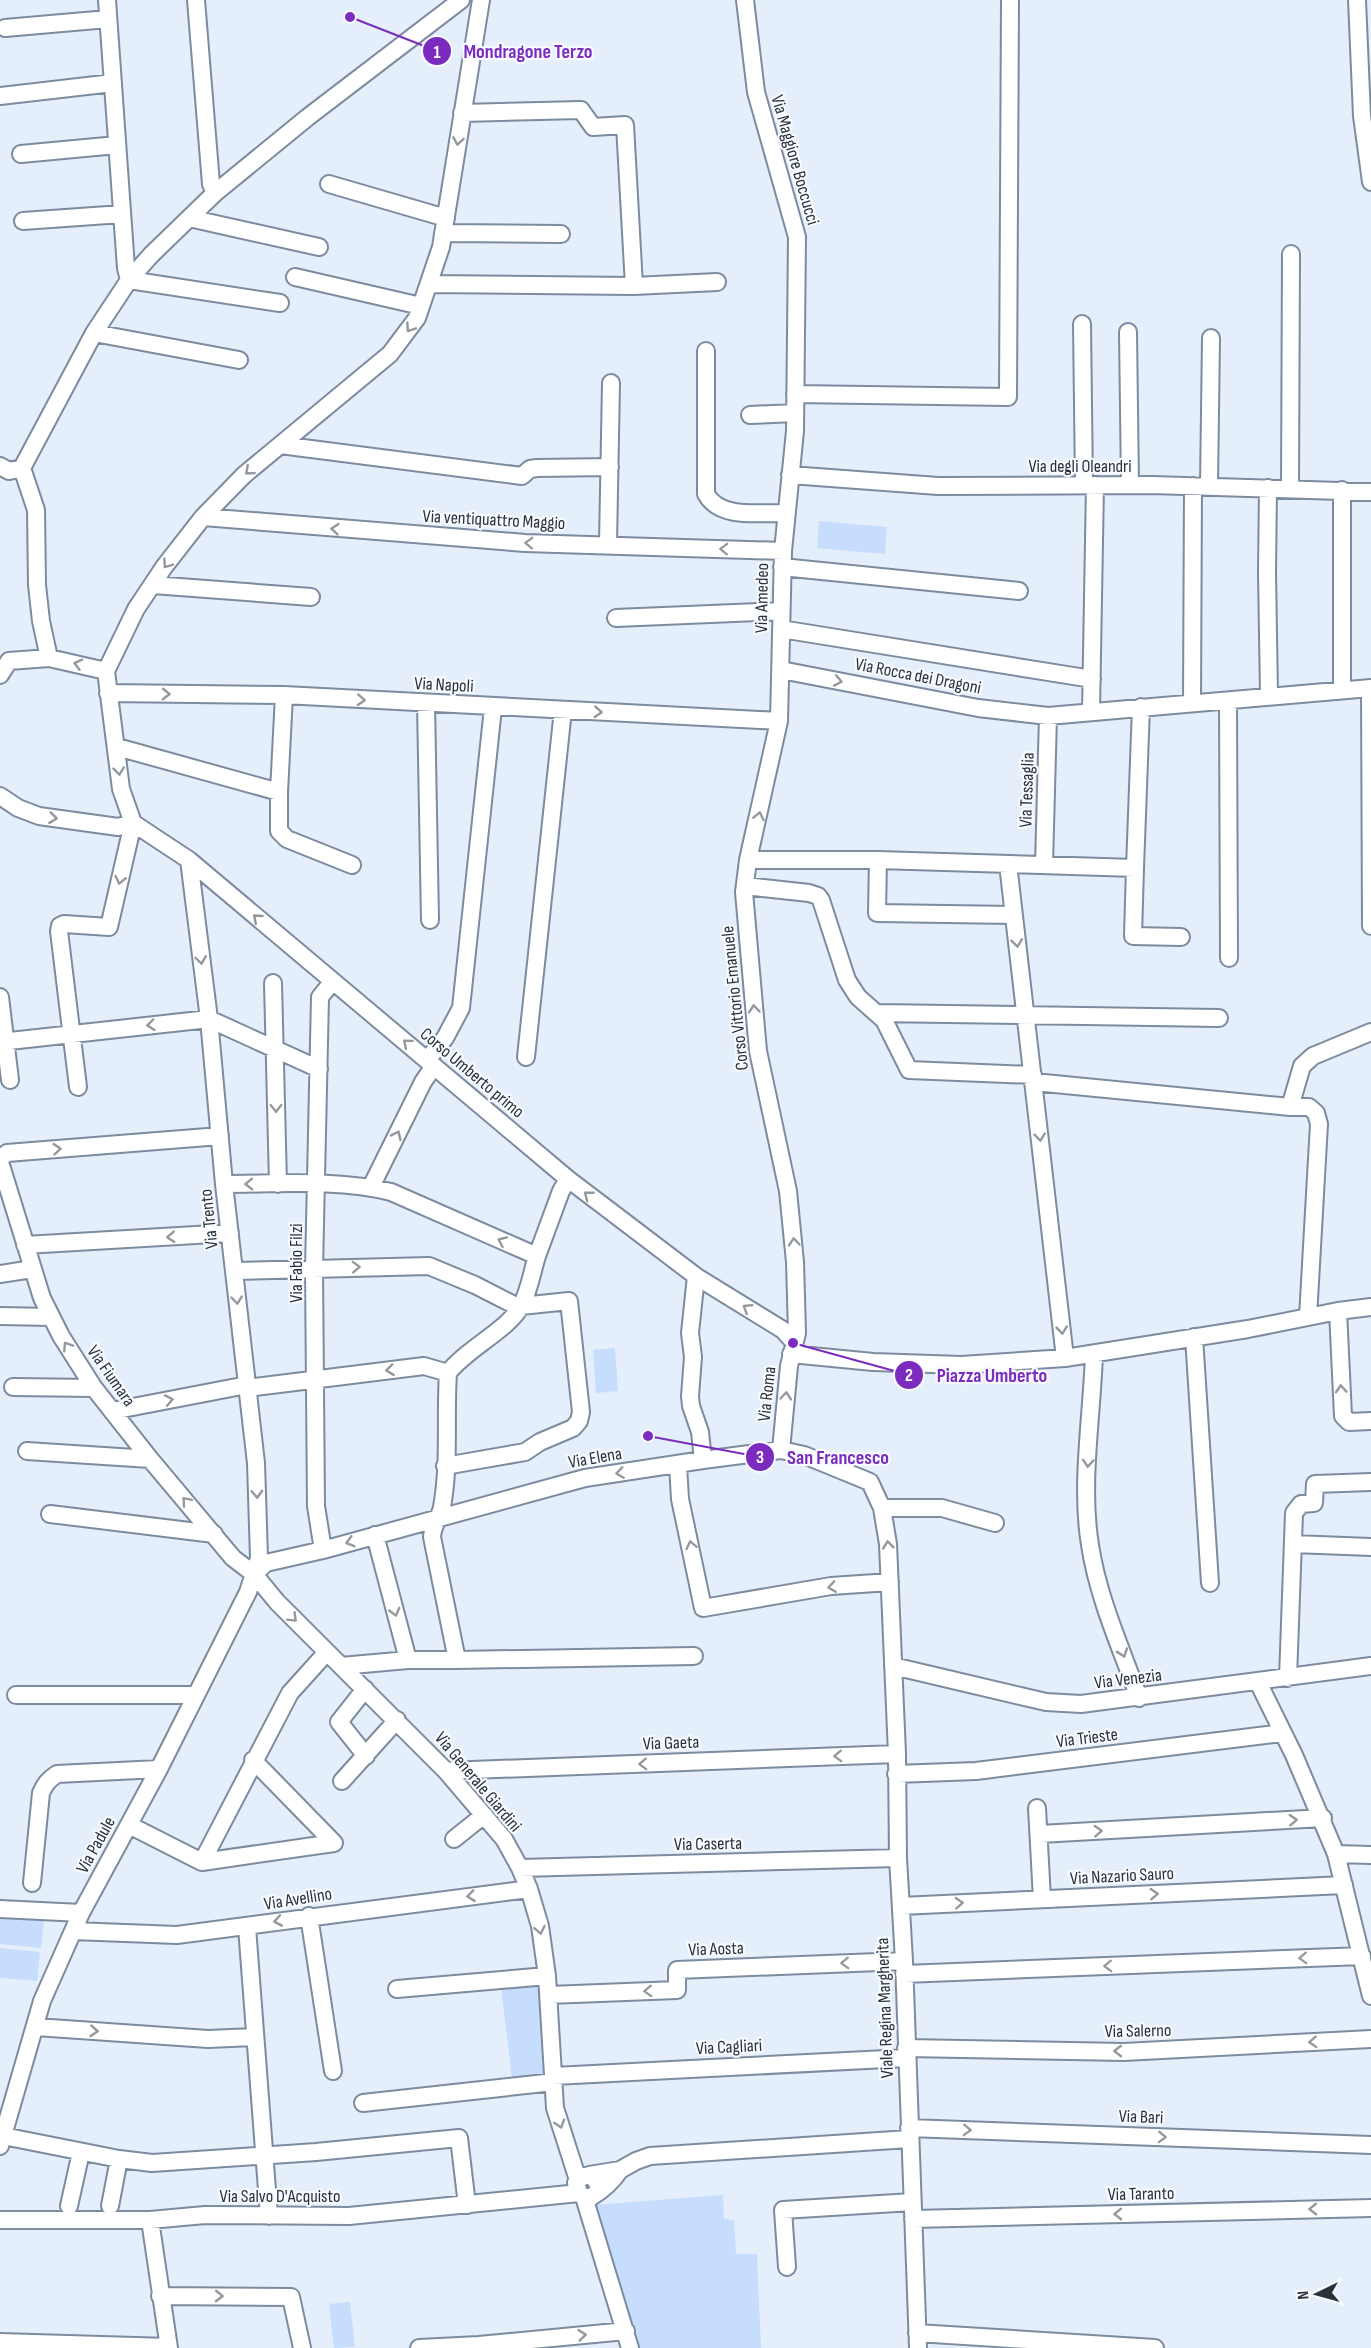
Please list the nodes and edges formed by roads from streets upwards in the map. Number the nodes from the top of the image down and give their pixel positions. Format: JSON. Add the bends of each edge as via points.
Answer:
{"nodes":[{"id":1,"x":106,"y":0,"type":"edge"},
{"id":2,"x":196,"y":0,"type":"edge"},
{"id":3,"x":435,"y":0,"type":"edge"},
{"id":4,"x":461,"y":0,"type":"edge"},
{"id":5,"x":481,"y":0,"type":"edge"},
{"id":6,"x":745,"y":0,"type":"edge"},
{"id":7,"x":1010,"y":0,"type":"edge"},
{"id":8,"x":1357,"y":0,"type":"edge"},
{"id":9,"x":436,"y":17,"type":"junction"},
{"id":10,"x":108,"y":19,"type":"junction"},
{"id":11,"x":5,"y":28,"type":"dead end"},
{"id":12,"x":112,"y":83,"type":"junction"},
{"id":13,"x":0,"y":96,"type":"edge"},
{"id":14,"x":462,"y":114,"type":"junction"},
{"id":15,"x":117,"y":145,"type":"junction"},
{"id":16,"x":21,"y":154,"type":"dead end"},
{"id":17,"x":1371,"y":182,"type":"edge"},
{"id":18,"x":329,"y":184,"type":"dead end"},
{"id":19,"x":215,"y":193,"type":"junction"},
{"id":20,"x":122,"y":214,"type":"junction"},
{"id":21,"x":189,"y":218,"type":"junction"},
{"id":22,"x":23,"y":221,"type":"dead end"},
{"id":23,"x":444,"y":226,"type":"junction"},
{"id":24,"x":561,"y":234,"type":"dead end"},
{"id":25,"x":319,"y":247,"type":"dead end"},
{"id":26,"x":1291,"y":254,"type":"dead end"},
{"id":27,"x":295,"y":277,"type":"dead end"},
{"id":28,"x":129,"y":280,"type":"junction"},
{"id":29,"x":717,"y":282,"type":"dead end"},
{"id":30,"x":429,"y":284,"type":"junction"},
{"id":31,"x":634,"y":286,"type":"junction"},
{"id":32,"x":280,"y":303,"type":"dead end"},
{"id":33,"x":421,"y":306,"type":"junction"},
{"id":34,"x":1082,"y":324,"type":"dead end"},
{"id":35,"x":1128,"y":332,"type":"dead end"},
{"id":36,"x":94,"y":333,"type":"junction"},
{"id":37,"x":1211,"y":338,"type":"dead end"},
{"id":38,"x":706,"y":351,"type":"dead end"},
{"id":39,"x":239,"y":360,"type":"dead end"},
{"id":40,"x":611,"y":383,"type":"dead end"},
{"id":41,"x":795,"y":394,"type":"junction"},
{"id":42,"x":795,"y":413,"type":"junction"},
{"id":43,"x":750,"y":415,"type":"dead end"},
{"id":44,"x":280,"y":445,"type":"junction"},
{"id":45,"x":0,"y":466,"type":"edge"},
{"id":46,"x":610,"y":467,"type":"junction"},
{"id":47,"x":22,"y":468,"type":"junction"},
{"id":48,"x":790,"y":475,"type":"junction"},
{"id":49,"x":1089,"y":485,"type":"junction"},
{"id":50,"x":1130,"y":485,"type":"junction"},
{"id":51,"x":1201,"y":486,"type":"junction"},
{"id":52,"x":1268,"y":488,"type":"junction"},
{"id":53,"x":1290,"y":489,"type":"junction"},
{"id":54,"x":1342,"y":490,"type":"junction"},
{"id":55,"x":1371,"y":492,"type":"edge"},
{"id":56,"x":786,"y":513,"type":"junction"},
{"id":57,"x":203,"y":518,"type":"junction"},
{"id":58,"x":608,"y":544,"type":"junction"},
{"id":59,"x":782,"y":559,"type":"junction"},
{"id":60,"x":153,"y":585,"type":"junction"},
{"id":61,"x":1019,"y":591,"type":"dead end"},
{"id":62,"x":311,"y":597,"type":"dead end"},
{"id":63,"x":781,"y":611,"type":"junction"},
{"id":64,"x":616,"y":618,"type":"dead end"},
{"id":65,"x":781,"y":629,"type":"junction"},
{"id":66,"x":49,"y":657,"type":"junction"},
{"id":67,"x":781,"y":670,"type":"junction"},
{"id":68,"x":106,"y":671,"type":"junction"},
{"id":69,"x":0,"y":675,"type":"edge"},
{"id":70,"x":1092,"y":680,"type":"junction"},
{"id":71,"x":1371,"y":688,"type":"edge"},
{"id":72,"x":1342,"y":690,"type":"junction"},
{"id":73,"x":108,"y":693,"type":"junction"},
{"id":74,"x":284,"y":696,"type":"junction"},
{"id":75,"x":1269,"y":696,"type":"junction"},
{"id":76,"x":1228,"y":701,"type":"junction"},
{"id":77,"x":1192,"y":702,"type":"junction"},
{"id":78,"x":426,"y":704,"type":"junction"},
{"id":79,"x":1141,"y":707,"type":"junction"},
{"id":80,"x":493,"y":708,"type":"junction"},
{"id":81,"x":563,"y":710,"type":"junction"},
{"id":82,"x":1091,"y":712,"type":"junction"},
{"id":83,"x":1048,"y":716,"type":"junction"},
{"id":84,"x":778,"y":721,"type":"junction"},
{"id":85,"x":117,"y":747,"type":"junction"},
{"id":86,"x":279,"y":792,"type":"junction"},
{"id":87,"x":0,"y":796,"type":"edge"},
{"id":88,"x":133,"y":823,"type":"junction"},
{"id":89,"x":189,"y":860,"type":"junction"},
{"id":90,"x":748,"y":860,"type":"junction"},
{"id":91,"x":878,"y":860,"type":"junction"},
{"id":92,"x":1008,"y":864,"type":"junction"},
{"id":93,"x":352,"y":865,"type":"dead end"},
{"id":94,"x":1044,"y":865,"type":"junction"},
{"id":95,"x":1135,"y":868,"type":"junction"},
{"id":96,"x":745,"y":886,"type":"junction"},
{"id":97,"x":1014,"y":915,"type":"junction"},
{"id":98,"x":430,"y":920,"type":"dead end"},
{"id":99,"x":1371,"y":926,"type":"edge"},
{"id":100,"x":1181,"y":937,"type":"dead end"},
{"id":101,"x":1229,"y":958,"type":"dead end"},
{"id":102,"x":333,"y":981,"type":"junction"},
{"id":103,"x":273,"y":983,"type":"dead end"},
{"id":104,"x":0,"y":997,"type":"edge"},
{"id":105,"x":878,"y":1013,"type":"junction"},
{"id":106,"x":1026,"y":1016,"type":"junction"},
{"id":107,"x":1219,"y":1018,"type":"dead end"},
{"id":108,"x":209,"y":1019,"type":"junction"},
{"id":109,"x":1371,"y":1032,"type":"edge"},
{"id":110,"x":71,"y":1034,"type":"junction"},
{"id":111,"x":3,"y":1041,"type":"edge"},
{"id":112,"x":275,"y":1050,"type":"junction"},
{"id":113,"x":526,"y":1058,"type":"dead end"},
{"id":114,"x":431,"y":1063,"type":"junction"},
{"id":115,"x":319,"y":1069,"type":"junction"},
{"id":116,"x":1034,"y":1079,"type":"junction"},
{"id":117,"x":10,"y":1080,"type":"dead end"},
{"id":118,"x":78,"y":1087,"type":"dead end"},
{"id":119,"x":1290,"y":1107,"type":"junction"},
{"id":120,"x":220,"y":1136,"type":"junction"},
{"id":121,"x":0,"y":1160,"type":"edge"},
{"id":122,"x":567,"y":1179,"type":"junction"},
{"id":123,"x":224,"y":1184,"type":"junction"},
{"id":124,"x":278,"y":1184,"type":"junction"},
{"id":125,"x":316,"y":1185,"type":"junction"},
{"id":126,"x":371,"y":1187,"type":"junction"},
{"id":127,"x":230,"y":1233,"type":"junction"},
{"id":128,"x":25,"y":1245,"type":"junction"},
{"id":129,"x":537,"y":1256,"type":"junction"},
{"id":130,"x":32,"y":1269,"type":"junction"},
{"id":131,"x":314,"y":1269,"type":"junction"},
{"id":132,"x":234,"y":1271,"type":"junction"},
{"id":133,"x":0,"y":1274,"type":"edge"},
{"id":134,"x":696,"y":1276,"type":"junction"},
{"id":135,"x":521,"y":1307,"type":"junction"},
{"id":136,"x":1371,"y":1307,"type":"edge"},
{"id":137,"x":1338,"y":1311,"type":"junction"},
{"id":138,"x":0,"y":1316,"type":"edge"},
{"id":139,"x":51,"y":1317,"type":"junction"},
{"id":140,"x":1308,"y":1317,"type":"junction"},
{"id":141,"x":1194,"y":1336,"type":"junction"},
{"id":142,"x":793,"y":1348,"type":"junction"},
{"id":143,"x":1095,"y":1354,"type":"junction"},
{"id":144,"x":1065,"y":1358,"type":"junction"},
{"id":145,"x":448,"y":1373,"type":"junction"},
{"id":146,"x":316,"y":1380,"type":"junction"},
{"id":147,"x":13,"y":1387,"type":"dead end"},
{"id":148,"x":247,"y":1387,"type":"junction"},
{"id":149,"x":94,"y":1388,"type":"junction"},
{"id":150,"x":112,"y":1411,"type":"junction"},
{"id":151,"x":1371,"y":1421,"type":"edge"},
{"id":152,"x":781,"y":1450,"type":"junction"},
{"id":153,"x":27,"y":1451,"type":"dead end"},
{"id":154,"x":150,"y":1459,"type":"junction"},
{"id":155,"x":703,"y":1460,"type":"junction"},
{"id":156,"x":678,"y":1465,"type":"junction"},
{"id":157,"x":445,"y":1466,"type":"junction"},
{"id":158,"x":1371,"y":1482,"type":"edge"},
{"id":159,"x":882,"y":1508,"type":"junction"},
{"id":160,"x":50,"y":1514,"type":"dead end"},
{"id":161,"x":437,"y":1517,"type":"junction"},
{"id":162,"x":995,"y":1523,"type":"dead end"},
{"id":163,"x":214,"y":1534,"type":"junction"},
{"id":164,"x":375,"y":1535,"type":"junction"},
{"id":165,"x":1293,"y":1544,"type":"junction"},
{"id":166,"x":1371,"y":1547,"type":"edge"},
{"id":167,"x":323,"y":1550,"type":"junction"},
{"id":168,"x":254,"y":1574,"type":"junction"},
{"id":169,"x":890,"y":1582,"type":"junction"},
{"id":170,"x":1210,"y":1583,"type":"dead end"},
{"id":171,"x":327,"y":1652,"type":"junction"},
{"id":172,"x":694,"y":1656,"type":"dead end"},
{"id":173,"x":408,"y":1660,"type":"junction"},
{"id":174,"x":457,"y":1660,"type":"junction"},
{"id":175,"x":341,"y":1666,"type":"junction"},
{"id":176,"x":893,"y":1666,"type":"junction"},
{"id":177,"x":1371,"y":1666,"type":"edge"},
{"id":178,"x":1288,"y":1678,"type":"junction"},
{"id":179,"x":1258,"y":1682,"type":"junction"},
{"id":180,"x":365,"y":1689,"type":"junction"},
{"id":181,"x":16,"y":1695,"type":"dead end"},
{"id":182,"x":195,"y":1695,"type":"junction"},
{"id":183,"x":1138,"y":1698,"type":"junction"},
{"id":184,"x":397,"y":1720,"type":"junction"},
{"id":185,"x":1282,"y":1733,"type":"junction"},
{"id":186,"x":897,"y":1754,"type":"junction"},
{"id":187,"x":366,"y":1756,"type":"junction"},
{"id":188,"x":253,"y":1760,"type":"junction"},
{"id":189,"x":159,"y":1769,"type":"junction"},
{"id":190,"x":446,"y":1771,"type":"junction"},
{"id":191,"x":896,"y":1774,"type":"junction"},
{"id":192,"x":342,"y":1781,"type":"dead end"},
{"id":193,"x":1037,"y":1808,"type":"dead end"},
{"id":194,"x":484,"y":1815,"type":"junction"},
{"id":195,"x":1323,"y":1818,"type":"junction"},
{"id":196,"x":129,"y":1826,"type":"junction"},
{"id":197,"x":1040,"y":1834,"type":"junction"},
{"id":198,"x":453,"y":1839,"type":"dead end"},
{"id":199,"x":1336,"y":1854,"type":"junction"},
{"id":200,"x":1371,"y":1855,"type":"edge"},
{"id":201,"x":898,"y":1858,"type":"junction"},
{"id":202,"x":202,"y":1862,"type":"junction"},
{"id":203,"x":520,"y":1868,"type":"junction"},
{"id":204,"x":32,"y":1883,"type":"dead end"},
{"id":205,"x":1344,"y":1885,"type":"junction"},
{"id":206,"x":529,"y":1888,"type":"junction"},
{"id":207,"x":1042,"y":1899,"type":"junction"},
{"id":208,"x":901,"y":1906,"type":"junction"},
{"id":209,"x":0,"y":1909,"type":"edge"},
{"id":210,"x":81,"y":1913,"type":"junction"},
{"id":211,"x":309,"y":1916,"type":"junction"},
{"id":212,"x":1363,"y":1922,"type":"edge"},
{"id":213,"x":247,"y":1927,"type":"junction"},
{"id":214,"x":73,"y":1931,"type":"junction"},
{"id":215,"x":1362,"y":1956,"type":"junction"},
{"id":216,"x":904,"y":1968,"type":"junction"},
{"id":217,"x":548,"y":1976,"type":"junction"},
{"id":218,"x":398,"y":1989,"type":"dead end"},
{"id":219,"x":549,"y":1995,"type":"junction"},
{"id":220,"x":1371,"y":1996,"type":"edge"},
{"id":221,"x":36,"y":2027,"type":"junction"},
{"id":222,"x":254,"y":2037,"type":"junction"},
{"id":223,"x":1371,"y":2039,"type":"edge"},
{"id":224,"x":906,"y":2053,"type":"junction"},
{"id":225,"x":333,"y":2071,"type":"dead end"},
{"id":226,"x":554,"y":2079,"type":"junction"},
{"id":227,"x":363,"y":2103,"type":"dead end"},
{"id":228,"x":909,"y":2133,"type":"junction"},
{"id":229,"x":1,"y":2141,"type":"edge"},
{"id":230,"x":1371,"y":2145,"type":"edge"},
{"id":231,"x":81,"y":2152,"type":"junction"},
{"id":232,"x":264,"y":2156,"type":"junction"},
{"id":233,"x":119,"y":2159,"type":"junction"},
{"id":234,"x":620,"y":2170,"type":"joint"},
{"id":235,"x":585,"y":2189,"type":"junction"},
{"id":236,"x":467,"y":2205,"type":"junction"},
{"id":237,"x":69,"y":2206,"type":"dead end"},
{"id":238,"x":110,"y":2206,"type":"dead end"},
{"id":239,"x":1371,"y":2208,"type":"edge"},
{"id":240,"x":912,"y":2211,"type":"junction"},
{"id":241,"x":269,"y":2216,"type":"junction"},
{"id":242,"x":0,"y":2220,"type":"edge"},
{"id":243,"x":150,"y":2220,"type":"junction"},
{"id":244,"x":787,"y":2267,"type":"dead end"},
{"id":245,"x":160,"y":2296,"type":"junction"},
{"id":246,"x":626,"y":2331,"type":"junction"},
{"id":247,"x":918,"y":2341,"type":"edge"},
{"id":248,"x":0,"y":2342,"type":"edge"},
{"id":249,"x":169,"y":2348,"type":"edge"},
{"id":250,"x":302,"y":2348,"type":"edge"},
{"id":251,"x":419,"y":2348,"type":"edge"},
{"id":252,"x":630,"y":2348,"type":"edge"},
{"id":253,"x":1155,"y":2348,"type":"edge"}],
"edges":[{"from":1,"to":10,"type":"street"},
{"from":2,"to":19,"type":"street"},
{"from":3,"to":9,"type":"street"},
{"from":4,"to":9,"type":"street"},
{"from":5,"to":14,"type":"street"},
{"from":6,"to":41,"type":"street","name":"Via Maggiore Boccucci","via":[[756,92],[797,237]]},
{"from":7,"to":41,"type":"street","via":[[1008,397]]},
{"from":8,"to":17,"type":"street","via":[[1362,116]]},
{"from":9,"to":19,"type":"street"},
{"from":10,"to":11,"type":"street"},
{"from":10,"to":12,"type":"street"},
{"from":12,"to":13,"type":"street"},
{"from":12,"to":15,"type":"street"},
{"from":14,"to":23,"type":"street","one_way":true},
{"from":14,"to":31,"type":"street","via":[[581,110],[593,127],[625,125]]},
{"from":15,"to":16,"type":"street"},
{"from":15,"to":20,"type":"street"},
{"from":18,"to":23,"type":"street"},
{"from":19,"to":21,"type":"street"},
{"from":20,"to":22,"type":"street"},
{"from":20,"to":28,"type":"street"},
{"from":21,"to":25,"type":"street"},
{"from":21,"to":28,"type":"street"},
{"from":23,"to":24,"type":"street"},
{"from":23,"to":30,"type":"street"},
{"from":26,"to":53,"type":"street"},
{"from":27,"to":33,"type":"street"},
{"from":28,"to":32,"type":"street"},
{"from":28,"to":36,"type":"street"},
{"from":29,"to":31,"type":"street"},
{"from":30,"to":31,"type":"street"},
{"from":30,"to":33,"type":"street"},
{"from":33,"to":44,"type":"street","one_way":true,"via":[[417,318],[390,354]]},
{"from":34,"to":49,"type":"street"},
{"from":35,"to":50,"type":"street"},
{"from":36,"to":39,"type":"street"},
{"from":36,"to":47,"type":"street"},
{"from":37,"to":51,"type":"street"},
{"from":38,"to":56,"type":"street","via":[[706,494],[710,501],[731,512]]},
{"from":40,"to":46,"type":"street"},
{"from":41,"to":42,"type":"street","name":"Via Maggiore Boccucci"},
{"from":42,"to":43,"type":"street"},
{"from":42,"to":48,"type":"street","name":"Via Maggiore Boccucci"},
{"from":44,"to":46,"type":"street","via":[[522,476],[537,468]]},
{"from":44,"to":57,"type":"street","one_way":true},
{"from":45,"to":47,"type":"street","via":[[9,471]]},
{"from":46,"to":58,"type":"street"},
{"from":47,"to":66,"type":"street","via":[[36,510],[37,585]]},
{"from":48,"to":49,"type":"street","name":"Via degli Oleandri","via":[[938,486]]},
{"from":48,"to":56,"type":"street","name":"Via Amedeo"},
{"from":49,"to":50,"type":"street","name":"Via degli Oleandri"},
{"from":49,"to":70,"type":"street"},
{"from":50,"to":51,"type":"street","name":"Via degli Oleandri"},
{"from":51,"to":52,"type":"street","name":"Via degli Oleandri"},
{"from":51,"to":77,"type":"street"},
{"from":52,"to":53,"type":"street","name":"Via degli Oleandri"},
{"from":52,"to":75,"type":"street"},
{"from":53,"to":54,"type":"street","name":"Via degli Oleandri"},
{"from":54,"to":55,"type":"street","name":"Via degli Oleandri"},
{"from":54,"to":72,"type":"street"},
{"from":56,"to":59,"type":"street","name":"Via Amedeo"},
{"from":58,"to":57,"type":"street","name":"Via ventiquattro Maggio","one_way":true,"via":[[525,543]]},
{"from":57,"to":60,"type":"street","one_way":true},
{"from":59,"to":58,"type":"street","name":"Via ventiquattro Maggio","one_way":true},
{"from":59,"to":61,"type":"street","name":"Via ventiquattro Maggio"},
{"from":59,"to":63,"type":"street","name":"Via Amedeo"},
{"from":60,"to":62,"type":"street"},
{"from":60,"to":68,"type":"street"},
{"from":63,"to":64,"type":"street"},
{"from":63,"to":65,"type":"street","name":"Via Amedeo"},
{"from":65,"to":67,"type":"street","name":"Via Amedeo"},
{"from":65,"to":70,"type":"street"},
{"from":68,"to":66,"type":"street","one_way":true},
{"from":66,"to":69,"type":"street","via":[[9,661]]},
{"from":67,"to":83,"type":"street","name":"Via Rocca dei Dragoni","one_way":true,"via":[[967,706]]},
{"from":67,"to":84,"type":"street","name":"Via Amedeo"},
{"from":68,"to":73,"type":"street"},
{"from":70,"to":82,"type":"street"},
{"from":71,"to":72,"type":"street","name":"Via Rocca dei Dragoni"},
{"from":71,"to":99,"type":"street"},
{"from":72,"to":75,"type":"street","name":"Via Rocca dei Dragoni"},
{"from":73,"to":74,"type":"street","name":"Via Napoli","one_way":true},
{"from":73,"to":85,"type":"street"},
{"from":74,"to":78,"type":"street","name":"Via Napoli","one_way":true},
{"from":74,"to":86,"type":"street"},
{"from":75,"to":76,"type":"street","name":"Via Rocca dei Dragoni"},
{"from":76,"to":77,"type":"street","name":"Via Rocca dei Dragoni"},
{"from":76,"to":101,"type":"street"},
{"from":77,"to":79,"type":"street","name":"Via Rocca dei Dragoni"},
{"from":78,"to":80,"type":"street","name":"Via Napoli"},
{"from":78,"to":98,"type":"street"},
{"from":79,"to":82,"type":"street","name":"Via Rocca dei Dragoni"},
{"from":79,"to":95,"type":"street"},
{"from":80,"to":81,"type":"street","name":"Via Napoli"},
{"from":80,"to":114,"type":"street","via":[[461,1008]]},
{"from":81,"to":84,"type":"street","name":"Via Napoli","one_way":true},
{"from":81,"to":113,"type":"street"},
{"from":82,"to":83,"type":"street","name":"Via Rocca dei Dragoni"},
{"from":83,"to":94,"type":"street","name":"Via Tessaglia"},
{"from":90,"to":84,"type":"street","name":"Corso Vittorio Emanuele","one_way":true},
{"from":85,"to":86,"type":"street"},
{"from":85,"to":88,"type":"street","one_way":true,"via":[[121,789]]},
{"from":86,"to":93,"type":"street","via":[[279,831],[287,839]]},
{"from":87,"to":88,"type":"street","one_way":true,"via":[[39,816],[118,827]]},
{"from":88,"to":89,"type":"street","name":"Corso Umberto primo"},
{"from":88,"to":110,"type":"street","one_way":true,"via":[[110,927],[60,926]]},
{"from":102,"to":89,"type":"street","name":"Corso Umberto primo","one_way":true},
{"from":89,"to":108,"type":"street","name":"Via Trento","one_way":true},
{"from":90,"to":91,"type":"street"},
{"from":90,"to":96,"type":"street","name":"Corso Vittorio Emanuele"},
{"from":91,"to":92,"type":"street"},
{"from":91,"to":97,"type":"street","via":[[877,913]]},
{"from":92,"to":94,"type":"street"},
{"from":92,"to":97,"type":"street"},
{"from":94,"to":95,"type":"street"},
{"from":95,"to":100,"type":"street","via":[[1133,936]]},
{"from":96,"to":105,"type":"street","via":[[818,896],[847,980],[858,997]]},
{"from":142,"to":96,"type":"street","name":"Corso Vittorio Emanuele","one_way":true,"via":[[798,1310],[792,1220],[758,1051]]},
{"from":97,"to":106,"type":"street","one_way":true},
{"from":114,"to":102,"type":"street","name":"Corso Umberto primo","one_way":true},
{"from":102,"to":115,"type":"street","name":"Via Fabio Filzi","via":[[320,997]]},
{"from":103,"to":112,"type":"street"},
{"from":104,"to":111,"type":"street"},
{"from":105,"to":106,"type":"street"},
{"from":105,"to":116,"type":"street","via":[[909,1070]]},
{"from":106,"to":107,"type":"street"},
{"from":106,"to":116,"type":"street"},
{"from":108,"to":110,"type":"street","one_way":true},
{"from":108,"to":112,"type":"street"},
{"from":108,"to":120,"type":"street","name":"Via Trento"},
{"from":109,"to":119,"type":"street","via":[[1313,1056],[1302,1065]]},
{"from":110,"to":111,"type":"street"},
{"from":110,"to":118,"type":"street"},
{"from":111,"to":117,"type":"street"},
{"from":112,"to":115,"type":"street"},
{"from":112,"to":124,"type":"street","one_way":true},
{"from":114,"to":122,"type":"street","name":"Corso Umberto primo"},
{"from":126,"to":114,"type":"street","one_way":true},
{"from":115,"to":125,"type":"street","name":"Via Fabio Filzi"},
{"from":116,"to":119,"type":"street"},
{"from":116,"to":144,"type":"street","one_way":true},
{"from":119,"to":140,"type":"street","via":[[1309,1107],[1319,1124]]},
{"from":121,"to":120,"type":"street","one_way":true,"via":[[7,1154]]},
{"from":120,"to":123,"type":"street","name":"Via Trento"},
{"from":121,"to":128,"type":"street","name":"Via Fiumara"},
{"from":122,"to":129,"type":"street"},
{"from":134,"to":122,"type":"street","name":"Corso Umberto primo","one_way":true},
{"from":124,"to":123,"type":"street","one_way":true},
{"from":123,"to":127,"type":"street","name":"Via Trento"},
{"from":124,"to":125,"type":"street"},
{"from":125,"to":126,"type":"street"},
{"from":125,"to":131,"type":"street","name":"Via Fabio Filzi"},
{"from":129,"to":126,"type":"street","one_way":true,"via":[[391,1192]]},
{"from":127,"to":128,"type":"street","one_way":true},
{"from":127,"to":132,"type":"street","name":"Via Trento"},
{"from":128,"to":130,"type":"street","name":"Via Fiumara"},
{"from":129,"to":135,"type":"street"},
{"from":130,"to":133,"type":"street"},
{"from":130,"to":139,"type":"street","name":"Via Fiumara"},
{"from":131,"to":132,"type":"street"},
{"from":131,"to":135,"type":"street","one_way":true,"via":[[429,1266]]},
{"from":131,"to":146,"type":"street","name":"Via Fabio Filzi"},
{"from":132,"to":148,"type":"street","name":"Via Trento","one_way":true},
{"from":142,"to":134,"type":"street","name":"Corso Umberto primo","one_way":true,"via":[[783,1330]]},
{"from":134,"to":155,"type":"street","via":[[690,1334],[690,1396]]},
{"from":135,"to":145,"type":"street"},
{"from":135,"to":157,"type":"street","via":[[569,1301],[579,1421],[573,1428],[525,1452]]},
{"from":136,"to":137,"type":"street"},
{"from":137,"to":140,"type":"street"},
{"from":151,"to":137,"type":"street","one_way":true,"via":[[1349,1422],[1343,1416]]},
{"from":138,"to":139,"type":"street"},
{"from":149,"to":139,"type":"street","name":"Via Fiumara","one_way":true},
{"from":140,"to":141,"type":"street"},
{"from":141,"to":143,"type":"street"},
{"from":141,"to":170,"type":"street"},
{"from":142,"to":144,"type":"street","via":[[873,1362],[961,1365]]},
{"from":152,"to":142,"type":"street","name":"Via Roma","one_way":true},
{"from":143,"to":144,"type":"street"},
{"from":143,"to":183,"type":"street","one_way":true,"via":[[1086,1491],[1090,1545],[1102,1596]]},
{"from":145,"to":146,"type":"street","one_way":true,"via":[[424,1366]]},
{"from":145,"to":157,"type":"street"},
{"from":146,"to":148,"type":"street"},
{"from":146,"to":167,"type":"street","name":"Via Fabio Filzi","via":[[316,1506]]},
{"from":147,"to":149,"type":"street"},
{"from":150,"to":148,"type":"street","one_way":true},
{"from":148,"to":168,"type":"street","name":"Via Trento","one_way":true,"via":[[256,1464],[260,1558]]},
{"from":149,"to":150,"type":"street","name":"Via Fiumara"},
{"from":150,"to":154,"type":"street","name":"Via Fiumara"},
{"from":152,"to":155,"type":"street","name":"Via Elena"},
{"from":152,"to":159,"type":"street","name":"Via Elena","via":[[804,1455],[870,1482]]},
{"from":153,"to":154,"type":"street"},
{"from":163,"to":154,"type":"street","name":"Via Fiumara","one_way":true},
{"from":155,"to":156,"type":"street","name":"Via Elena"},
{"from":156,"to":161,"type":"street","name":"Via Elena","one_way":true,"via":[[585,1478]]},
{"from":169,"to":156,"type":"street","one_way":true,"via":[[831,1586],[703,1608],[680,1499]]},
{"from":157,"to":161,"type":"street","via":[[442,1509]]},
{"from":158,"to":165,"type":"street","via":[[1315,1484],[1314,1503],[1301,1504],[1294,1514]]},
{"from":159,"to":162,"type":"street","via":[[942,1508]]},
{"from":169,"to":159,"type":"street","name":"Via Elena","one_way":true},
{"from":160,"to":163,"type":"street"},
{"from":161,"to":164,"type":"street","name":"Via Elena"},
{"from":161,"to":174,"type":"street","via":[[432,1537]]},
{"from":163,"to":168,"type":"street","name":"Via Fiumara","via":[[233,1558]]},
{"from":164,"to":167,"type":"street","name":"Via Elena","one_way":true},
{"from":164,"to":173,"type":"street","one_way":true},
{"from":165,"to":166,"type":"street"},
{"from":165,"to":178,"type":"street"},
{"from":167,"to":168,"type":"street","name":"Via Elena","via":[[266,1563]]},
{"from":168,"to":171,"type":"street","name":"Via Generale Giardini","one_way":true},
{"from":168,"to":182,"type":"street","name":"Via Padule"},
{"from":169,"to":176,"type":"street","name":"Via Elena"},
{"from":171,"to":175,"type":"street","name":"Via Generale Giardini"},
{"from":171,"to":188,"type":"street","via":[[290,1693]]},
{"from":172,"to":174,"type":"street"},
{"from":173,"to":174,"type":"street"},
{"from":173,"to":175,"type":"street"},
{"from":175,"to":180,"type":"street","name":"Via Generale Giardini"},
{"from":176,"to":183,"type":"street","name":"Via Venezia","via":[[1046,1702],[1081,1704]]},
{"from":176,"to":186,"type":"street","name":"Viale Regina Margherita"},
{"from":177,"to":178,"type":"street","name":"Via Venezia"},
{"from":178,"to":179,"type":"street","name":"Via Venezia"},
{"from":179,"to":183,"type":"street","name":"Via Venezia"},
{"from":179,"to":185,"type":"street"},
{"from":180,"to":184,"type":"street","name":"Via Generale Giardini"},
{"from":180,"to":187,"type":"street","via":[[339,1722]]},
{"from":181,"to":182,"type":"street"},
{"from":182,"to":189,"type":"street","name":"Via Padule"},
{"from":184,"to":187,"type":"street"},
{"from":184,"to":190,"type":"street","name":"Via Generale Giardini"},
{"from":185,"to":191,"type":"street","name":"Via Trieste","via":[[976,1772]]},
{"from":185,"to":195,"type":"street"},
{"from":186,"to":190,"type":"street","name":"Via Gaeta","one_way":true},
{"from":186,"to":191,"type":"street","name":"Viale Regina Margherita"},
{"from":187,"to":192,"type":"street"},
{"from":188,"to":202,"type":"street"},
{"from":188,"to":202,"type":"street","via":[[334,1843]]},
{"from":189,"to":196,"type":"street","name":"Via Padule"},
{"from":189,"to":204,"type":"street","via":[[57,1774],[51,1778],[41,1793]]},
{"from":190,"to":194,"type":"street","name":"Via Generale Giardini"},
{"from":191,"to":201,"type":"street","name":"Viale Regina Margherita"},
{"from":193,"to":197,"type":"street"},
{"from":194,"to":198,"type":"street"},
{"from":194,"to":203,"type":"street","name":"Via Generale Giardini","via":[[504,1839]]},
{"from":197,"to":195,"type":"street","one_way":true},
{"from":195,"to":199,"type":"street"},
{"from":196,"to":202,"type":"street"},
{"from":196,"to":210,"type":"street","name":"Via Padule"},
{"from":197,"to":207,"type":"street"},
{"from":199,"to":200,"type":"street"},
{"from":199,"to":205,"type":"street"},
{"from":201,"to":203,"type":"street","name":"Via Caserta"},
{"from":201,"to":208,"type":"street","name":"Viale Regina Margherita"},
{"from":203,"to":206,"type":"street","name":"Via Generale Giardini"},
{"from":207,"to":205,"type":"street","name":"Via Nazario Sauro","one_way":true},
{"from":205,"to":212,"type":"street"},
{"from":206,"to":211,"type":"street","name":"Via Avellino","one_way":true},
{"from":206,"to":217,"type":"street","name":"Via Generale Giardini","one_way":true},
{"from":208,"to":207,"type":"street","name":"Via Nazario Sauro","one_way":true},
{"from":208,"to":216,"type":"street","name":"Viale Regina Margherita"},
{"from":209,"to":210,"type":"street"},
{"from":210,"to":214,"type":"street","name":"Via Padule"},
{"from":211,"to":213,"type":"street","name":"Via Avellino","one_way":true},
{"from":211,"to":225,"type":"street"},
{"from":212,"to":215,"type":"street"},
{"from":213,"to":214,"type":"street","name":"Via Avellino","via":[[177,1935]]},
{"from":213,"to":222,"type":"street"},
{"from":214,"to":221,"type":"street","name":"Via Padule","via":[[42,2001]]},
{"from":215,"to":216,"type":"street","one_way":true},
{"from":215,"to":220,"type":"street"},
{"from":216,"to":219,"type":"street","name":"Via Aosta","one_way":true,"via":[[677,1970],[676,1990]]},
{"from":216,"to":224,"type":"street","name":"Viale Regina Margherita"},
{"from":217,"to":218,"type":"street"},
{"from":217,"to":219,"type":"street","name":"Via Generale Giardini"},
{"from":219,"to":226,"type":"street","name":"Via Generale Giardini"},
{"from":221,"to":222,"type":"street","one_way":true,"via":[[208,2039]]},
{"from":221,"to":229,"type":"street","name":"Via Padule"},
{"from":222,"to":232,"type":"street"},
{"from":223,"to":224,"type":"street","name":"Via Salerno","one_way":true,"via":[[1124,2052]]},
{"from":224,"to":226,"type":"street","name":"Via Cagliari"},
{"from":224,"to":228,"type":"street","name":"Viale Regina Margherita"},
{"from":226,"to":227,"type":"street","name":"Via Cagliari"},
{"from":226,"to":235,"type":"street","name":"Via Generale Giardini","one_way":true,"via":[[555,2108]]},
{"from":228,"to":230,"type":"street","name":"Via Bari","one_way":true},
{"from":228,"to":234,"type":"street","name":"Via Bari","via":[[650,2156]]},
{"from":228,"to":240,"type":"street","name":"Viale Regina Margherita"},
{"from":229,"to":231,"type":"street"},
{"from":231,"to":233,"type":"street"},
{"from":231,"to":237,"type":"street"},
{"from":232,"to":233,"type":"street","via":[[152,2163]]},
{"from":232,"to":236,"type":"street","via":[[459,2138]]},
{"from":232,"to":241,"type":"street"},
{"from":233,"to":238,"type":"street"},
{"from":234,"to":235,"type":"street","name":"Via Salvo D'Acquisto"},
{"from":235,"to":236,"type":"street","name":"Via Salvo D'Acquisto"},
{"from":235,"to":246,"type":"street","name":"Via Generale Giardini","via":[[591,2224]]},
{"from":236,"to":241,"type":"street","name":"Via Salvo D'Acquisto","via":[[348,2216]]},
{"from":239,"to":240,"type":"street","name":"Via Taranto","one_way":true},
{"from":240,"to":244,"type":"street","name":"Via Taranto","via":[[783,2210]]},
{"from":240,"to":247,"type":"street","name":"Viale Regina Margherita"},
{"from":241,"to":243,"type":"street","name":"Via Salvo D'Acquisto","via":[[205,2215]]},
{"from":242,"to":243,"type":"street","name":"Via Salvo D'Acquisto"},
{"from":243,"to":245,"type":"street"},
{"from":245,"to":249,"type":"street"},
{"from":245,"to":250,"type":"street","one_way":true,"via":[[291,2297]]},
{"from":251,"to":246,"type":"street","one_way":true},
{"from":246,"to":252,"type":"street","name":"Via Generale Giardini"},
{"from":247,"to":253,"type":"street"},
{"from":248,"to":249,"type":"street"}]}
